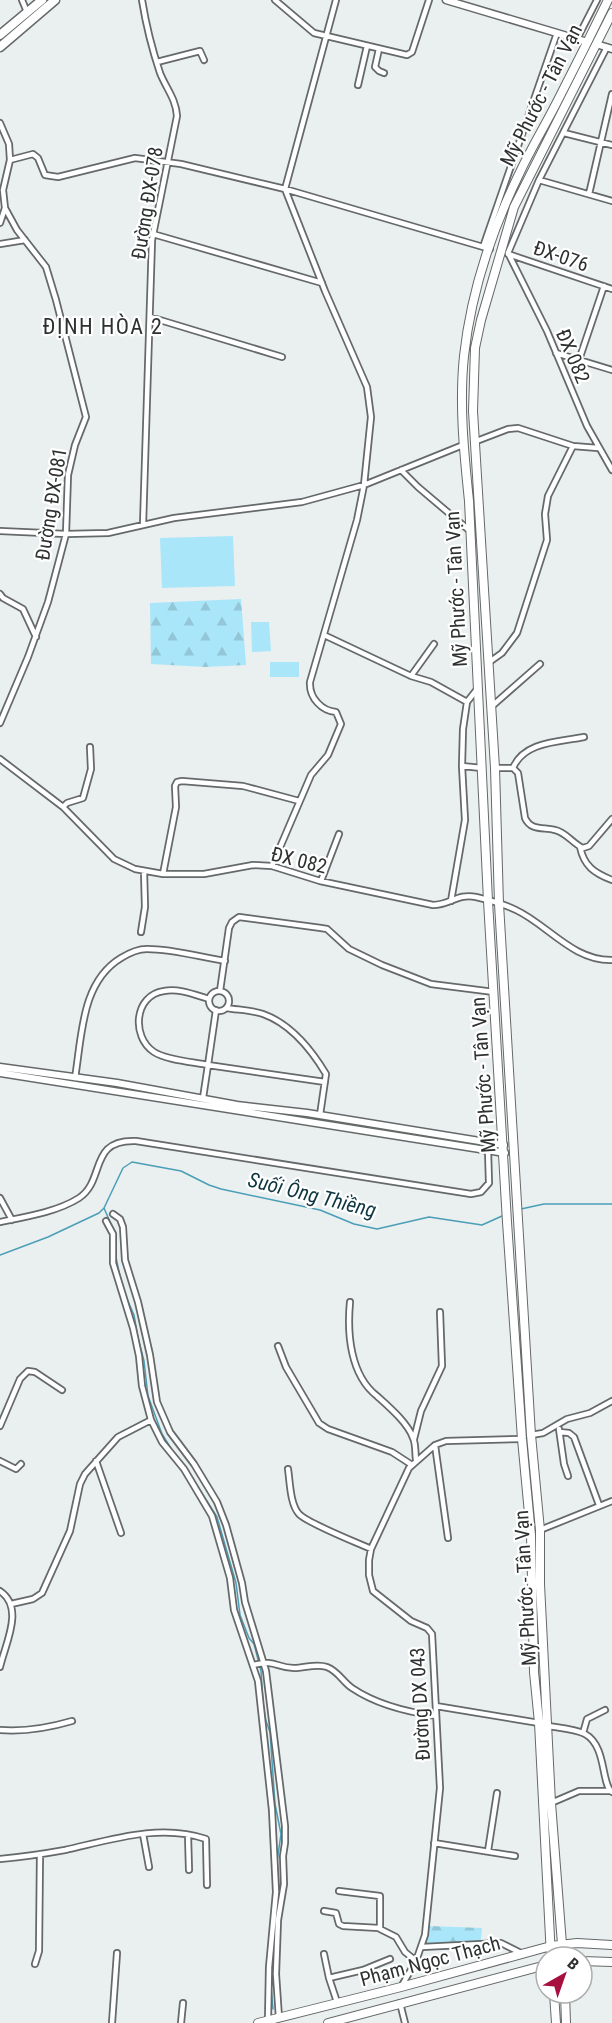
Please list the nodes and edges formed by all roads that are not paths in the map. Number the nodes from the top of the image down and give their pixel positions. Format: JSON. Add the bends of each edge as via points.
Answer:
{"nodes":[{"id":1,"x":22,"y":0,"type":"edge"},
{"id":2,"x":42,"y":0,"type":"edge"},
{"id":3,"x":56,"y":0,"type":"edge"},
{"id":4,"x":141,"y":0,"type":"edge"},
{"id":5,"x":275,"y":0,"type":"edge"},
{"id":6,"x":336,"y":0,"type":"edge"},
{"id":7,"x":429,"y":0,"type":"edge"},
{"id":8,"x":446,"y":0,"type":"edge"},
{"id":9,"x":597,"y":0,"type":"edge"},
{"id":10,"x":608,"y":0,"type":"edge"},
{"id":11,"x":27,"y":12,"type":"junction"},
{"id":12,"x":612,"y":13,"type":"edge"},
{"id":13,"x":557,"y":33,"type":"junction"},
{"id":14,"x":0,"y":35,"type":"edge"},
{"id":15,"x":325,"y":37,"type":"junction"},
{"id":16,"x":577,"y":39,"type":"junction"},
{"id":17,"x":587,"y":42,"type":"junction"},
{"id":18,"x":596,"y":44,"type":"junction"},
{"id":19,"x":367,"y":46,"type":"junction"},
{"id":20,"x":0,"y":47,"type":"edge"},
{"id":21,"x":609,"y":48,"type":"edge"},
{"id":22,"x":379,"y":49,"type":"junction"},
{"id":23,"x":204,"y":60,"type":"dead end"},
{"id":24,"x":157,"y":62,"type":"junction"},
{"id":25,"x":384,"y":73,"type":"dead end"},
{"id":26,"x":358,"y":85,"type":"dead end"},
{"id":27,"x":612,"y":95,"type":"edge"},
{"id":28,"x":0,"y":123,"type":"edge"},
{"id":29,"x":564,"y":133,"type":"junction"},
{"id":30,"x":601,"y":142,"type":"junction"},
{"id":31,"x":612,"y":145,"type":"edge"},
{"id":32,"x":10,"y":160,"type":"junction"},
{"id":33,"x":167,"y":162,"type":"junction"},
{"id":34,"x":539,"y":180,"type":"junction"},
{"id":35,"x":285,"y":189,"type":"junction"},
{"id":36,"x":589,"y":194,"type":"junction"},
{"id":37,"x":612,"y":201,"type":"edge"},
{"id":38,"x":5,"y":208,"type":"junction"},
{"id":39,"x":0,"y":223,"type":"edge"},
{"id":40,"x":153,"y":234,"type":"junction"},
{"id":41,"x":25,"y":240,"type":"junction"},
{"id":42,"x":0,"y":244,"type":"edge"},
{"id":43,"x":486,"y":248,"type":"junction"},
{"id":44,"x":504,"y":252,"type":"junction"},
{"id":45,"x":322,"y":283,"type":"junction"},
{"id":46,"x":604,"y":286,"type":"junction"},
{"id":47,"x":612,"y":289,"type":"edge"},
{"id":48,"x":150,"y":317,"type":"junction"},
{"id":49,"x":556,"y":353,"type":"junction"},
{"id":50,"x":282,"y":357,"type":"dead end"},
{"id":51,"x":579,"y":360,"type":"junction"},
{"id":52,"x":612,"y":370,"type":"edge"},
{"id":53,"x":474,"y":442,"type":"junction"},
{"id":54,"x":463,"y":445,"type":"junction"},
{"id":55,"x":573,"y":446,"type":"junction"},
{"id":56,"x":598,"y":448,"type":"junction"},
{"id":57,"x":401,"y":470,"type":"junction"},
{"id":58,"x":612,"y":470,"type":"edge"},
{"id":59,"x":364,"y":486,"type":"junction"},
{"id":60,"x":143,"y":525,"type":"junction"},
{"id":61,"x":0,"y":531,"type":"edge"},
{"id":62,"x":470,"y":531,"type":"junction"},
{"id":63,"x":66,"y":534,"type":"junction"},
{"id":64,"x":0,"y":594,"type":"edge"},
{"id":65,"x":324,"y":635,"type":"junction"},
{"id":66,"x":36,"y":637,"type":"junction"},
{"id":67,"x":434,"y":644,"type":"dead end"},
{"id":68,"x":488,"y":663,"type":"junction"},
{"id":69,"x":540,"y":664,"type":"dead end"},
{"id":70,"x":411,"y":676,"type":"junction"},
{"id":71,"x":478,"y":688,"type":"junction"},
{"id":72,"x":467,"y":702,"type":"junction"},
{"id":73,"x":491,"y":707,"type":"junction"},
{"id":74,"x":0,"y":723,"type":"edge"},
{"id":75,"x":585,"y":737,"type":"dead end"},
{"id":76,"x":90,"y":747,"type":"dead end"},
{"id":77,"x":0,"y":759,"type":"edge"},
{"id":78,"x":462,"y":766,"type":"junction"},
{"id":79,"x":482,"y":768,"type":"junction"},
{"id":80,"x":495,"y":768,"type":"junction"},
{"id":81,"x":513,"y":768,"type":"junction"},
{"id":82,"x":299,"y":801,"type":"junction"},
{"id":83,"x":63,"y":807,"type":"junction"},
{"id":84,"x":612,"y":819,"type":"edge"},
{"id":85,"x":339,"y":834,"type":"dead end"},
{"id":86,"x":580,"y":847,"type":"junction"},
{"id":87,"x":272,"y":866,"type":"junction"},
{"id":88,"x":144,"y":871,"type":"junction"},
{"id":89,"x":163,"y":874,"type":"junction"},
{"id":90,"x":612,"y":880,"type":"edge"},
{"id":91,"x":321,"y":881,"type":"junction"},
{"id":92,"x":451,"y":901,"type":"junction"},
{"id":93,"x":489,"y":901,"type":"junction"},
{"id":94,"x":500,"y":904,"type":"junction"},
{"id":95,"x":141,"y":932,"type":"dead end"},
{"id":96,"x":612,"y":960,"type":"edge"},
{"id":97,"x":225,"y":961,"type":"junction"},
{"id":98,"x":220,"y":991,"type":"junction"},
{"id":99,"x":494,"y":992,"type":"junction"},
{"id":100,"x":210,"y":999,"type":"junction"},
{"id":101,"x":226,"y":1008,"type":"junction"},
{"id":102,"x":216,"y":1011,"type":"junction"},
{"id":103,"x":208,"y":1065,"type":"junction"},
{"id":104,"x":0,"y":1067,"type":"edge"},
{"id":105,"x":0,"y":1073,"type":"edge"},
{"id":106,"x":75,"y":1078,"type":"junction"},
{"id":107,"x":325,"y":1082,"type":"junction"},
{"id":108,"x":203,"y":1101,"type":"junction"},
{"id":109,"x":320,"y":1116,"type":"junction"},
{"id":110,"x":365,"y":1127,"type":"junction"},
{"id":111,"x":504,"y":1149,"type":"junction"},
{"id":112,"x":488,"y":1150,"type":"junction"},
{"id":113,"x":0,"y":1198,"type":"edge"},
{"id":114,"x":113,"y":1214,"type":"dead end"},
{"id":115,"x":1,"y":1220,"type":"edge"},
{"id":116,"x":12,"y":1220,"type":"junction"},
{"id":117,"x":106,"y":1221,"type":"dead end"},
{"id":118,"x":350,"y":1302,"type":"dead end"},
{"id":119,"x":440,"y":1312,"type":"dead end"},
{"id":120,"x":278,"y":1346,"type":"dead end"},
{"id":121,"x":62,"y":1390,"type":"dead end"},
{"id":122,"x":612,"y":1401,"type":"edge"},
{"id":123,"x":151,"y":1420,"type":"junction"},
{"id":124,"x":559,"y":1423,"type":"junction"},
{"id":125,"x":0,"y":1426,"type":"edge"},
{"id":126,"x":560,"y":1432,"type":"junction"},
{"id":127,"x":531,"y":1435,"type":"junction"},
{"id":128,"x":414,"y":1439,"type":"junction"},
{"id":129,"x":522,"y":1439,"type":"junction"},
{"id":130,"x":435,"y":1445,"type":"junction"},
{"id":131,"x":0,"y":1461,"type":"edge"},
{"id":132,"x":96,"y":1461,"type":"junction"},
{"id":133,"x":414,"y":1463,"type":"junction"},
{"id":134,"x":21,"y":1464,"type":"dead end"},
{"id":135,"x":288,"y":1469,"type":"dead end"},
{"id":136,"x":568,"y":1476,"type":"dead end"},
{"id":137,"x":612,"y":1501,"type":"edge"},
{"id":138,"x":599,"y":1505,"type":"junction"},
{"id":139,"x":540,"y":1530,"type":"junction"},
{"id":140,"x":121,"y":1533,"type":"dead end"},
{"id":141,"x":448,"y":1538,"type":"dead end"},
{"id":142,"x":371,"y":1549,"type":"junction"},
{"id":143,"x":0,"y":1591,"type":"edge"},
{"id":144,"x":11,"y":1604,"type":"junction"},
{"id":145,"x":264,"y":1662,"type":"junction"},
{"id":146,"x":253,"y":1665,"type":"junction"},
{"id":147,"x":0,"y":1667,"type":"edge"},
{"id":148,"x":436,"y":1706,"type":"junction"},
{"id":149,"x":605,"y":1710,"type":"dead end"},
{"id":150,"x":436,"y":1716,"type":"junction"},
{"id":151,"x":72,"y":1721,"type":"dead end"},
{"id":152,"x":539,"y":1723,"type":"junction"},
{"id":153,"x":548,"y":1726,"type":"junction"},
{"id":154,"x":0,"y":1730,"type":"edge"},
{"id":155,"x":583,"y":1733,"type":"junction"},
{"id":156,"x":610,"y":1791,"type":"edge"},
{"id":157,"x":497,"y":1793,"type":"dead end"},
{"id":158,"x":551,"y":1803,"type":"junction"},
{"id":159,"x":143,"y":1834,"type":"junction"},
{"id":160,"x":188,"y":1835,"type":"junction"},
{"id":161,"x":434,"y":1843,"type":"junction"},
{"id":162,"x":488,"y":1851,"type":"junction"},
{"id":163,"x":40,"y":1854,"type":"junction"},
{"id":164,"x":515,"y":1856,"type":"dead end"},
{"id":165,"x":0,"y":1859,"type":"edge"},
{"id":166,"x":149,"y":1867,"type":"dead end"},
{"id":167,"x":189,"y":1870,"type":"dead end"},
{"id":168,"x":207,"y":1885,"type":"dead end"},
{"id":169,"x":339,"y":1891,"type":"dead end"},
{"id":170,"x":324,"y":1911,"type":"dead end"},
{"id":171,"x":380,"y":1928,"type":"junction"},
{"id":172,"x":561,"y":1944,"type":"junction"},
{"id":173,"x":551,"y":1945,"type":"edge"},
{"id":174,"x":556,"y":1945,"type":"edge"},
{"id":175,"x":612,"y":1945,"type":"edge"},
{"id":176,"x":422,"y":1947,"type":"junction"},
{"id":177,"x":534,"y":1950,"type":"edge"},
{"id":178,"x":117,"y":1953,"type":"dead end"},
{"id":179,"x":324,"y":1953,"type":"dead end"},
{"id":180,"x":522,"y":1953,"type":"junction"},
{"id":181,"x":390,"y":1959,"type":"dead end"},
{"id":182,"x":416,"y":1961,"type":"junction"},
{"id":183,"x":594,"y":1961,"type":"edge"},
{"id":184,"x":612,"y":1962,"type":"edge"},
{"id":185,"x":35,"y":1964,"type":"dead end"},
{"id":186,"x":534,"y":1968,"type":"edge"},
{"id":187,"x":329,"y":1978,"type":"junction"},
{"id":188,"x":400,"y":1987,"type":"junction"},
{"id":189,"x":337,"y":2002,"type":"junction"},
{"id":190,"x":183,"y":2003,"type":"dead end"},
{"id":191,"x":400,"y":2003,"type":"junction"},
{"id":192,"x":555,"y":2005,"type":"edge"},
{"id":193,"x":565,"y":2005,"type":"edge"},
{"id":194,"x":279,"y":2018,"type":"junction"},
{"id":195,"x":268,"y":2020,"type":"junction"},
{"id":196,"x":112,"y":2023,"type":"edge"},
{"id":197,"x":182,"y":2023,"type":"edge"},
{"id":198,"x":258,"y":2023,"type":"edge"},
{"id":199,"x":328,"y":2023,"type":"edge"},
{"id":200,"x":405,"y":2023,"type":"edge"},
{"id":201,"x":556,"y":2023,"type":"edge"},
{"id":202,"x":566,"y":2023,"type":"edge"}],
"edges":[{"from":1,"to":11,"type":"street"},
{"from":2,"to":11,"type":"highway"},
{"from":3,"to":20,"type":"highway"},
{"from":4,"to":24,"type":"street","name":"Đường ĐX-078"},
{"from":5,"to":15,"type":"street","via":[[305,26]]},
{"from":6,"to":15,"type":"street"},
{"from":7,"to":22,"type":"street","via":[[412,52],[407,55]]},
{"from":8,"to":13,"type":"street"},
{"from":9,"to":16,"type":"street"},
{"from":10,"to":17,"type":"main road","name":"Mỹ Phước - Tân Vạn"},
{"from":11,"to":14,"type":"highway"},
{"from":12,"to":18,"type":"main road","name":"Mỹ Phước - Tân Vạn"},
{"from":13,"to":16,"type":"street"},
{"from":13,"to":43,"type":"street"},
{"from":15,"to":19,"type":"street"},
{"from":15,"to":35,"type":"street"},
{"from":16,"to":17,"type":"street"},
{"from":17,"to":18,"type":"main road"},
{"from":17,"to":43,"type":"main road","name":"Mỹ Phước - Tân Vạn"},
{"from":18,"to":21,"type":"street"},
{"from":18,"to":44,"type":"main road","name":"Mỹ Phước - Tân Vạn","via":[[514,207]]},
{"from":19,"to":22,"type":"street"},
{"from":19,"to":26,"type":"street"},
{"from":21,"to":29,"type":"street"},
{"from":22,"to":25,"type":"street","via":[[375,67]]},
{"from":23,"to":24,"type":"street","via":[[200,51]]},
{"from":24,"to":33,"type":"street","name":"Đường ĐX-078","via":[[176,106]]},
{"from":27,"to":30,"type":"street"},
{"from":28,"to":32,"type":"street","via":[[9,144]]},
{"from":29,"to":30,"type":"street"},
{"from":29,"to":34,"type":"street"},
{"from":30,"to":31,"type":"street"},
{"from":30,"to":36,"type":"street"},
{"from":32,"to":33,"type":"street","via":[[33,154],[45,175],[58,177],[135,158]]},
{"from":32,"to":38,"type":"street","via":[[3,190]]},
{"from":33,"to":35,"type":"street"},
{"from":33,"to":40,"type":"street","name":"Đường ĐX-078"},
{"from":34,"to":36,"type":"street"},
{"from":34,"to":44,"type":"street"},
{"from":35,"to":43,"type":"street"},
{"from":35,"to":45,"type":"street"},
{"from":36,"to":37,"type":"street"},
{"from":38,"to":39,"type":"street"},
{"from":38,"to":41,"type":"street","name":"Đường ĐX-081"},
{"from":40,"to":45,"type":"street"},
{"from":40,"to":48,"type":"street","name":"Đường ĐX-078"},
{"from":41,"to":42,"type":"street"},
{"from":41,"to":63,"type":"street","name":"Đường ĐX-081","via":[[46,267],[86,417],[68,475]]},
{"from":43,"to":54,"type":"main road","name":"Mỹ Phước - Tân Vạn","via":[[464,356]]},
{"from":44,"to":46,"type":"street","name":"ĐX-076"},
{"from":44,"to":49,"type":"street","name":"ĐX 082"},
{"from":44,"to":53,"type":"main road","name":"Mỹ Phước - Tân Vạn","via":[[475,348]]},
{"from":45,"to":59,"type":"street","via":[[370,399]]},
{"from":46,"to":47,"type":"street","name":"ĐX-076"},
{"from":46,"to":51,"type":"street"},
{"from":48,"to":50,"type":"street"},
{"from":48,"to":60,"type":"street","name":"Đường ĐX-078"},
{"from":49,"to":51,"type":"street"},
{"from":49,"to":56,"type":"street","name":"ĐX 082"},
{"from":51,"to":52,"type":"street"},
{"from":53,"to":55,"type":"street","via":[[518,428]]},
{"from":53,"to":68,"type":"main road","name":"Mỹ Phước - Tân Vạn"},
{"from":54,"to":57,"type":"street"},
{"from":54,"to":62,"type":"main road","name":"Mỹ Phước - Tân Vạn"},
{"from":55,"to":56,"type":"street"},
{"from":55,"to":68,"type":"street","via":[[548,496],[547,540],[517,633]]},
{"from":56,"to":58,"type":"street","name":"ĐX 082"},
{"from":57,"to":59,"type":"street"},
{"from":57,"to":62,"type":"street"},
{"from":59,"to":60,"type":"street","via":[[302,502]]},
{"from":59,"to":65,"type":"street"},
{"from":60,"to":63,"type":"street","via":[[108,533]]},
{"from":61,"to":63,"type":"street"},
{"from":62,"to":71,"type":"main road","name":"Mỹ Phước - Tân Vạn"},
{"from":63,"to":66,"type":"street","name":"Đường ĐX-081"},
{"from":64,"to":66,"type":"street","via":[[24,609]]},
{"from":65,"to":70,"type":"street"},
{"from":65,"to":82,"type":"street","via":[[309,688],[327,711],[336,712],[341,724],[328,755],[311,776]]},
{"from":66,"to":74,"type":"street","name":"Đường ĐX-081"},
{"from":67,"to":70,"type":"street"},
{"from":68,"to":73,"type":"main road","name":"Mỹ Phước - Tân Vạn"},
{"from":69,"to":73,"type":"street"},
{"from":70,"to":72,"type":"street"},
{"from":71,"to":72,"type":"street"},
{"from":71,"to":79,"type":"main road","name":"Mỹ Phước - Tân Vạn"},
{"from":72,"to":78,"type":"street"},
{"from":73,"to":80,"type":"main road","name":"Mỹ Phước - Tân Vạn"},
{"from":75,"to":81,"type":"street","via":[[537,746],[521,755]]},
{"from":76,"to":83,"type":"street","via":[[91,769],[83,798]]},
{"from":77,"to":83,"type":"street","name":"ĐX 082"},
{"from":78,"to":79,"type":"street"},
{"from":78,"to":92,"type":"street","via":[[465,820]]},
{"from":79,"to":93,"type":"main road","name":"Mỹ Phước - Tân Vạn"},
{"from":80,"to":81,"type":"street"},
{"from":80,"to":94,"type":"main road","name":"Mỹ Phước - Tân Vạn"},
{"from":81,"to":86,"type":"street","via":[[519,776],[527,822],[560,831]]},
{"from":82,"to":87,"type":"street"},
{"from":82,"to":89,"type":"street","via":[[243,786],[177,782]]},
{"from":83,"to":88,"type":"street","name":"ĐX 082","via":[[114,859]]},
{"from":84,"to":86,"type":"street","via":[[589,846]]},
{"from":85,"to":91,"type":"street"},
{"from":86,"to":90,"type":"street","via":[[591,870]]},
{"from":87,"to":89,"type":"street","name":"ĐX 082","via":[[253,865],[204,874]]},
{"from":87,"to":91,"type":"street","name":"ĐX 082"},
{"from":88,"to":89,"type":"street","name":"ĐX 082"},
{"from":88,"to":95,"type":"street"},
{"from":91,"to":92,"type":"street","name":"ĐX 082","via":[[433,906]]},
{"from":92,"to":93,"type":"street","name":"ĐX 082","via":[[464,895]]},
{"from":93,"to":94,"type":"street","name":"ĐX 082"},
{"from":93,"to":99,"type":"main road","name":"Mỹ Phước - Tân Vạn"},
{"from":94,"to":96,"type":"street","name":"ĐX 082","via":[[515,909],[587,956]]},
{"from":94,"to":127,"type":"main road","name":"Mỹ Phước - Tân Vạn"},
{"from":97,"to":98,"type":"street"},
{"from":97,"to":99,"type":"street","via":[[232,922],[245,917],[327,929],[349,949],[431,984]]},
{"from":97,"to":106,"type":"street","via":[[150,949],[118,960],[102,974],[89,997]]},
{"from":98,"to":100,"type":"street"},
{"from":98,"to":101,"type":"street","via":[[228,998]]},
{"from":99,"to":111,"type":"main road","name":"Mỹ Phước - Tân Vạn"},
{"from":100,"to":102,"type":"street"},
{"from":100,"to":103,"type":"street","via":[[184,992],[158,993],[145,1003],[138,1026],[144,1041],[160,1056]]},
{"from":101,"to":102,"type":"street"},
{"from":101,"to":107,"type":"street","via":[[262,1013],[286,1027],[317,1059],[326,1074]]},
{"from":102,"to":103,"type":"street"},
{"from":103,"to":107,"type":"street"},
{"from":103,"to":108,"type":"street"},
{"from":104,"to":106,"type":"street"},
{"from":105,"to":108,"type":"street"},
{"from":106,"to":108,"type":"street"},
{"from":107,"to":109,"type":"street"},
{"from":108,"to":109,"type":"street"},
{"from":108,"to":110,"type":"street"},
{"from":109,"to":110,"type":"street"},
{"from":110,"to":111,"type":"street"},
{"from":110,"to":112,"type":"street"},
{"from":111,"to":112,"type":"street"},
{"from":111,"to":129,"type":"main road","name":"Mỹ Phước - Tân Vạn"},
{"from":112,"to":116,"type":"street","via":[[489,1183],[481,1192],[471,1194],[125,1141],[103,1155],[81,1197]]},
{"from":113,"to":116,"type":"street"},
{"from":114,"to":145,"type":"street","via":[[123,1227],[125,1260],[138,1302],[158,1402],[170,1432],[222,1512]]},
{"from":115,"to":116,"type":"street"},
{"from":117,"to":123,"type":"street","via":[[113,1234],[113,1263],[131,1321]]},
{"from":118,"to":128,"type":"street","via":[[350,1331],[360,1378],[393,1410]]},
{"from":119,"to":128,"type":"street","via":[[442,1366]]},
{"from":120,"to":133,"type":"street","via":[[319,1423]]},
{"from":121,"to":125,"type":"street","via":[[28,1371],[20,1379]]},
{"from":122,"to":124,"type":"street"},
{"from":123,"to":132,"type":"street","via":[[118,1437]]},
{"from":123,"to":146,"type":"street","via":[[212,1516],[230,1578],[234,1610]]},
{"from":124,"to":126,"type":"street"},
{"from":124,"to":127,"type":"street"},
{"from":126,"to":136,"type":"street"},
{"from":126,"to":138,"type":"street","via":[[569,1432],[574,1437]]},
{"from":127,"to":139,"type":"main road","name":"Mỹ Phước - Tân Vạn"},
{"from":128,"to":133,"type":"street"},
{"from":129,"to":130,"type":"street","name":"Đường DX 043","via":[[446,1441]]},
{"from":129,"to":152,"type":"main road","name":"Mỹ Phước - Tân Vạn","via":[[531,1535]]},
{"from":130,"to":133,"type":"street","name":"Đường DX 043"},
{"from":130,"to":141,"type":"street"},
{"from":131,"to":134,"type":"street","via":[[16,1469]]},
{"from":132,"to":140,"type":"street"},
{"from":132,"to":144,"type":"street","via":[[81,1480],[70,1531],[42,1593]]},
{"from":133,"to":142,"type":"street","name":"Đường DX 043","via":[[400,1483]]},
{"from":135,"to":142,"type":"street","via":[[300,1515]]},
{"from":137,"to":138,"type":"street"},
{"from":138,"to":139,"type":"street"},
{"from":139,"to":153,"type":"main road","name":"Mỹ Phước - Tân Vạn"},
{"from":142,"to":148,"type":"street","name":"Đường DX 043","via":[[369,1575],[373,1591],[432,1634]]},
{"from":143,"to":144,"type":"street"},
{"from":144,"to":147,"type":"street","via":[[13,1618]]},
{"from":145,"to":146,"type":"street"},
{"from":145,"to":150,"type":"street","via":[[291,1668],[326,1666],[352,1688],[379,1701]]},
{"from":145,"to":194,"type":"street","via":[[285,1826],[285,1884],[278,1920],[276,1974]]},
{"from":146,"to":195,"type":"street","via":[[258,1681],[274,1836],[276,1892]]},
{"from":148,"to":150,"type":"street","name":"Đường DX 043"},
{"from":148,"to":152,"type":"street"},
{"from":149,"to":155,"type":"street","via":[[587,1719]]},
{"from":150,"to":161,"type":"street","name":"Đường DX 043","via":[[440,1788]]},
{"from":151,"to":154,"type":"street","via":[[24,1731]]},
{"from":152,"to":173,"type":"main road","name":"Mỹ Phước - Tân Vạn"},
{"from":153,"to":155,"type":"street"},
{"from":153,"to":158,"type":"main road","name":"Mỹ Phước - Tân Vạn"},
{"from":155,"to":156,"type":"street","via":[[591,1738],[602,1758]]},
{"from":156,"to":158,"type":"street","via":[[579,1791]]},
{"from":157,"to":162,"type":"street"},
{"from":158,"to":172,"type":"main road","name":"Mỹ Phước - Tân Vạn"},
{"from":159,"to":160,"type":"street"},
{"from":159,"to":163,"type":"street"},
{"from":159,"to":166,"type":"street"},
{"from":160,"to":167,"type":"street"},
{"from":160,"to":168,"type":"street","via":[[206,1839]]},
{"from":161,"to":162,"type":"street"},
{"from":161,"to":176,"type":"street","name":"Đường DX 043"},
{"from":162,"to":164,"type":"street"},
{"from":163,"to":165,"type":"street"},
{"from":163,"to":185,"type":"street","via":[[39,1951]]},
{"from":169,"to":171,"type":"street","via":[[380,1896]]},
{"from":170,"to":171,"type":"street","via":[[336,1913],[343,1926]]},
{"from":171,"to":182,"type":"street","via":[[396,1937]]},
{"from":172,"to":174,"type":"main road","name":"Phạm Ngọc Thạch"},
{"from":172,"to":175,"type":"main road","name":"Phạm Ngọc Thạch"},
{"from":176,"to":180,"type":"street","via":[[501,1943]]},
{"from":176,"to":182,"type":"street","name":"Đường DX 043"},
{"from":177,"to":180,"type":"main road","name":"Phạm Ngọc Thạch"},
{"from":178,"to":196,"type":"street"},
{"from":179,"to":187,"type":"street"},
{"from":180,"to":188,"type":"main road","name":"Phạm Ngọc Thạch"},
{"from":181,"to":187,"type":"street"},
{"from":182,"to":188,"type":"street","name":"Đường DX 043"},
{"from":183,"to":184,"type":"main road"},
{"from":186,"to":191,"type":"main road","name":"Phạm Ngọc Thạch"},
{"from":187,"to":189,"type":"street"},
{"from":188,"to":189,"type":"main road","name":"Phạm Ngọc Thạch"},
{"from":189,"to":194,"type":"main road","name":"Phạm Ngọc Thạch"},
{"from":190,"to":197,"type":"street"},
{"from":191,"to":199,"type":"main road","name":"Phạm Ngọc Thạch"},
{"from":191,"to":200,"type":"street"},
{"from":192,"to":201,"type":"main road"},
{"from":193,"to":202,"type":"main road"},
{"from":194,"to":195,"type":"main road","name":"Phạm Ngọc Thạch"},
{"from":195,"to":198,"type":"main road","name":"Phạm Ngọc Thạch"}]}
